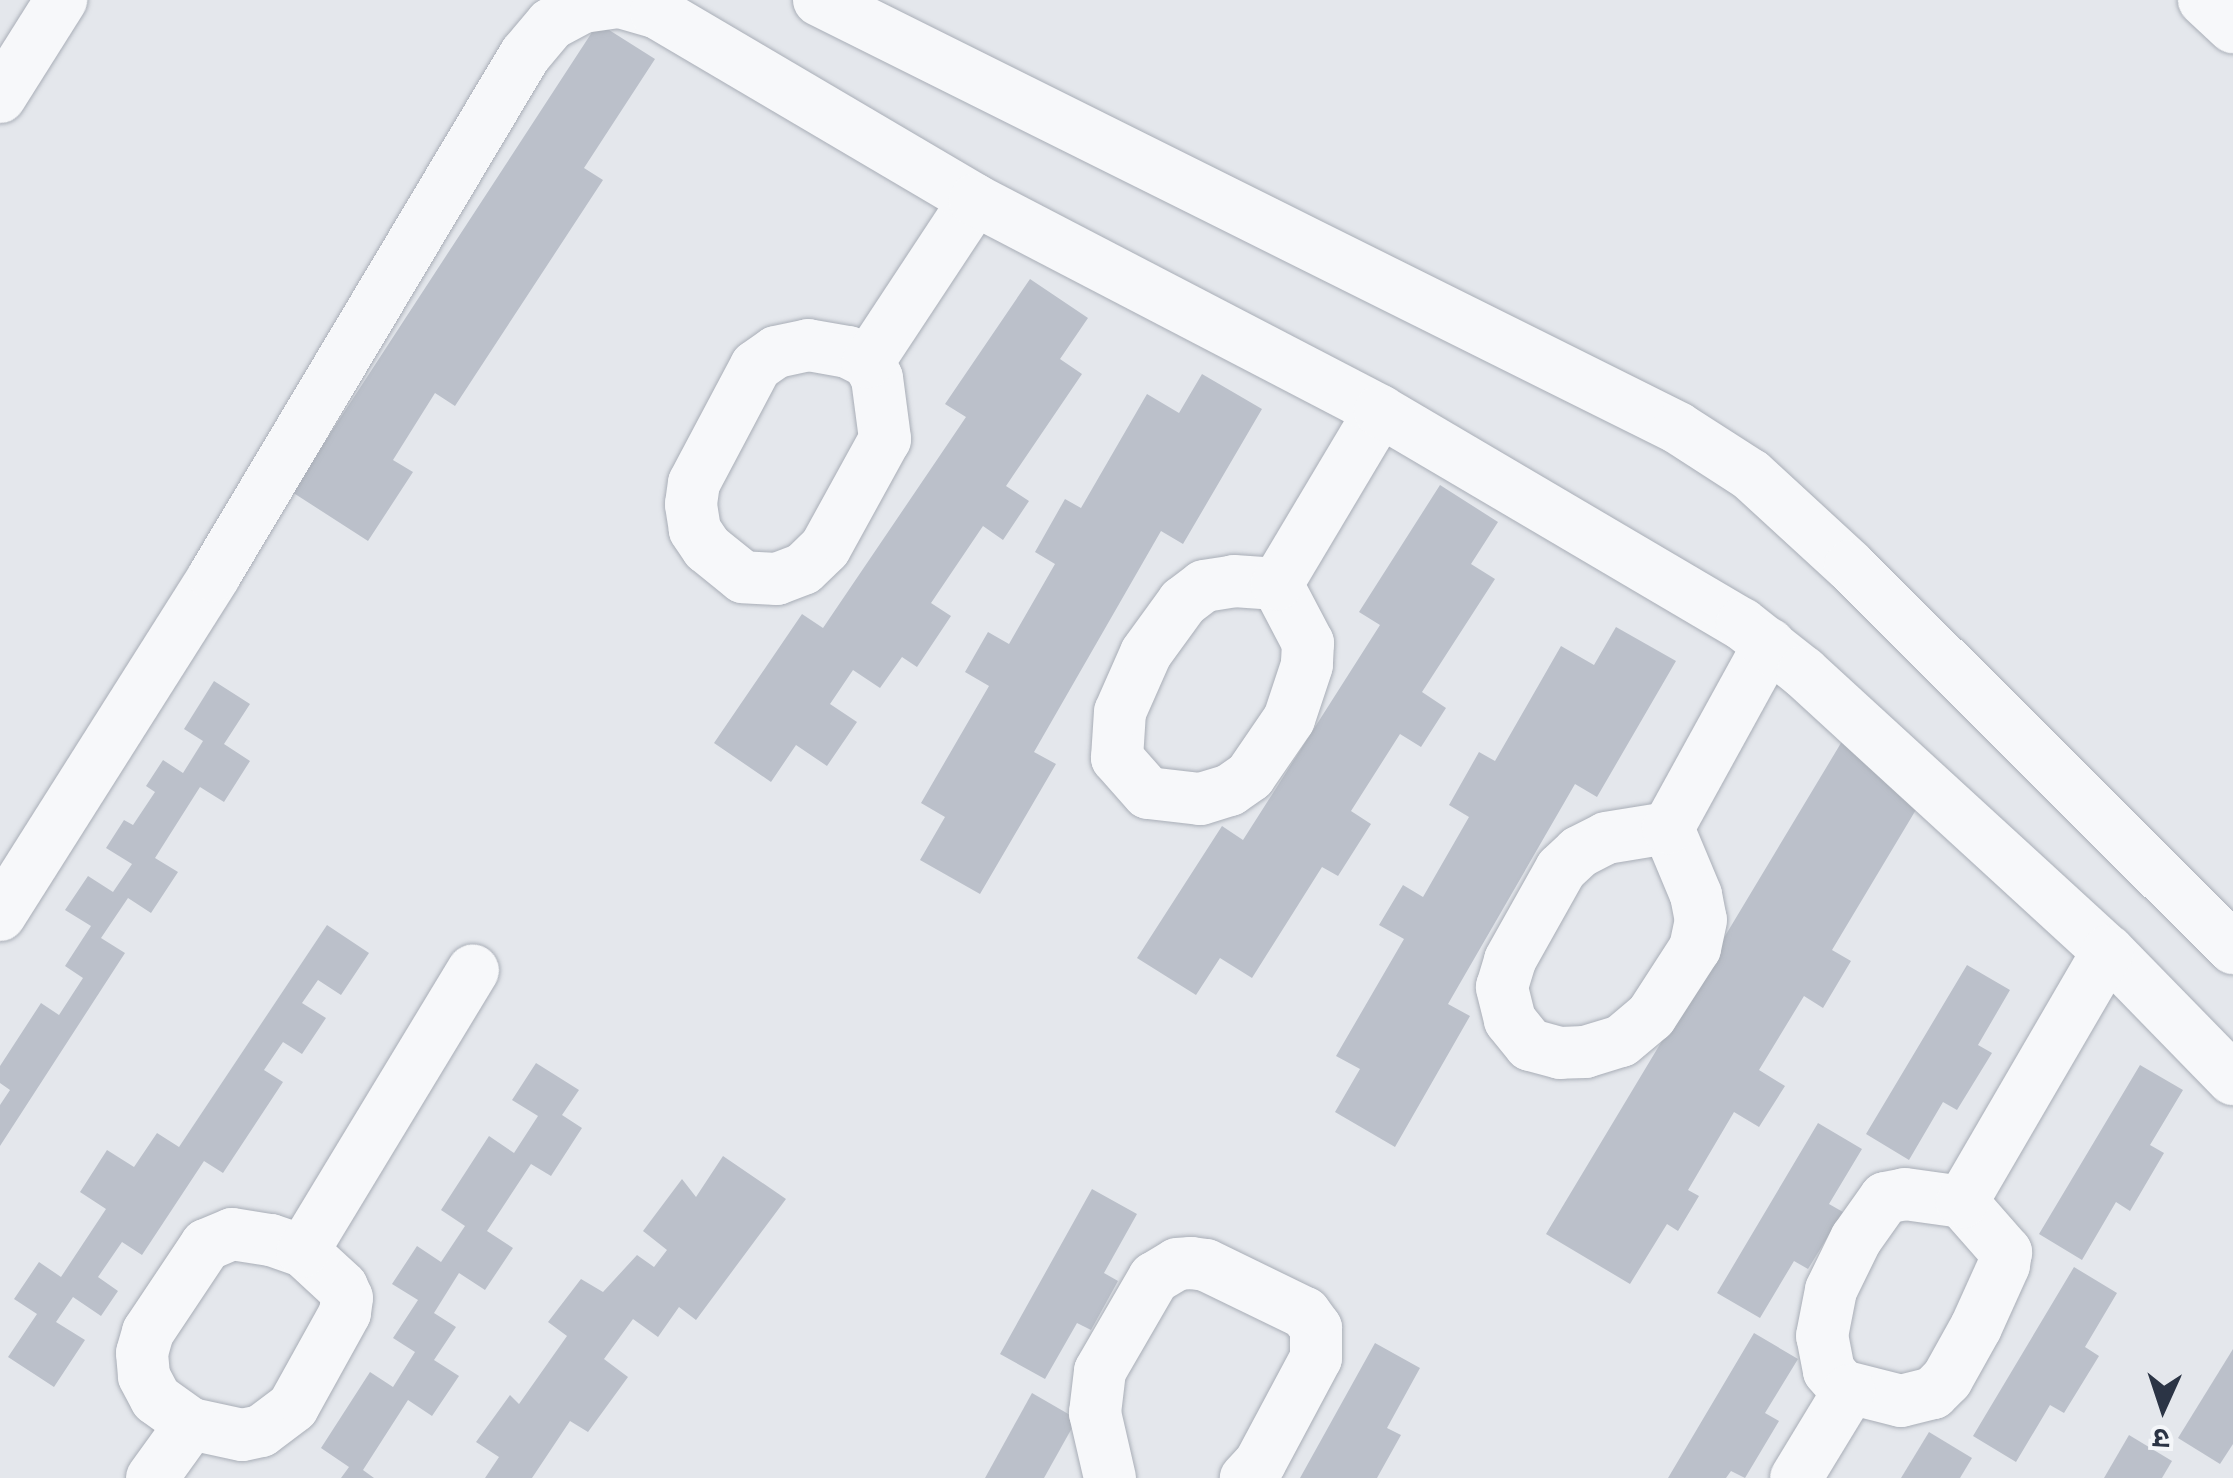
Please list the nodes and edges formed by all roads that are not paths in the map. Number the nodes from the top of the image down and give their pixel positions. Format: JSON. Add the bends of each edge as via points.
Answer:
{"nodes":[{"id":1,"x":61,"y":0,"type":"edge"},
{"id":2,"x":819,"y":0,"type":"edge"},
{"id":3,"x":2204,"y":0,"type":"edge"},
{"id":4,"x":2233,"y":28,"type":"edge"},
{"id":5,"x":3,"y":86,"type":"edge"},
{"id":6,"x":976,"y":200,"type":"junction"},
{"id":7,"x":868,"y":362,"type":"junction"},
{"id":8,"x":1380,"y":411,"type":"junction"},
{"id":9,"x":1277,"y":584,"type":"dead end"},
{"id":10,"x":1769,"y":644,"type":"junction"},
{"id":11,"x":1668,"y":828,"type":"dead end"},
{"id":12,"x":0,"y":916,"type":"edge"},
{"id":13,"x":2233,"y":948,"type":"edge"},
{"id":14,"x":2108,"y":951,"type":"junction"},
{"id":15,"x":473,"y":970,"type":"dead end"},
{"id":16,"x":2233,"y":1079,"type":"edge"},
{"id":17,"x":1962,"y":1202,"type":"junction"},
{"id":18,"x":303,"y":1251,"type":"junction"},
{"id":19,"x":1850,"y":1390,"type":"junction"},
{"id":20,"x":190,"y":1424,"type":"junction"},
{"id":21,"x":152,"y":1478,"type":"edge"},
{"id":22,"x":1110,"y":1478,"type":"edge"},
{"id":23,"x":1246,"y":1478,"type":"edge"},
{"id":24,"x":1796,"y":1478,"type":"edge"}],
"edges":[{"from":1,"to":5,"type":"street"},
{"from":2,"to":13,"type":"street","via":[[1678,428],[1751,475]]},
{"from":3,"to":4,"type":"street"},
{"from":6,"to":7,"type":"street"},
{"from":6,"to":8,"type":"street"},
{"from":6,"to":12,"type":"street","via":[[656,12],[620,2],[584,7],[552,24],[525,55],[214,576]]},
{"from":7,"to":7,"type":"street","via":[[877,378],[885,439],[870,472],[825,548],[804,569],[777,579],[743,577],[707,548],[695,530],[691,504],[701,464],[756,366],[776,352],[808,346]]},
{"from":8,"to":9,"type":"street"},
{"from":8,"to":10,"type":"street"},
{"from":10,"to":11,"type":"street"},
{"from":10,"to":14,"type":"street"},
{"from":14,"to":16,"type":"street"},
{"from":14,"to":17,"type":"street"},
{"from":15,"to":18,"type":"street"},
{"from":17,"to":19,"type":"street","via":[[1905,1194],[1885,1198],[1856,1239],[1831,1290],[1822,1336],[1828,1371]]},
{"from":17,"to":19,"type":"street","via":[[2006,1252],[1960,1361],[1933,1393],[1916,1401]]},
{"from":18,"to":20,"type":"street","via":[[347,1298],[293,1406],[261,1431],[242,1435]]},
{"from":18,"to":20,"type":"street","via":[[271,1240],[219,1237],[206,1245],[148,1332],[144,1376],[156,1399]]},
{"from":19,"to":24,"type":"street"},
{"from":20,"to":21,"type":"street"},
{"from":22,"to":23,"type":"street","via":[[1096,1413],[1100,1371],[1154,1278],[1191,1262],[1305,1314],[1316,1328],[1316,1358]]}]}
